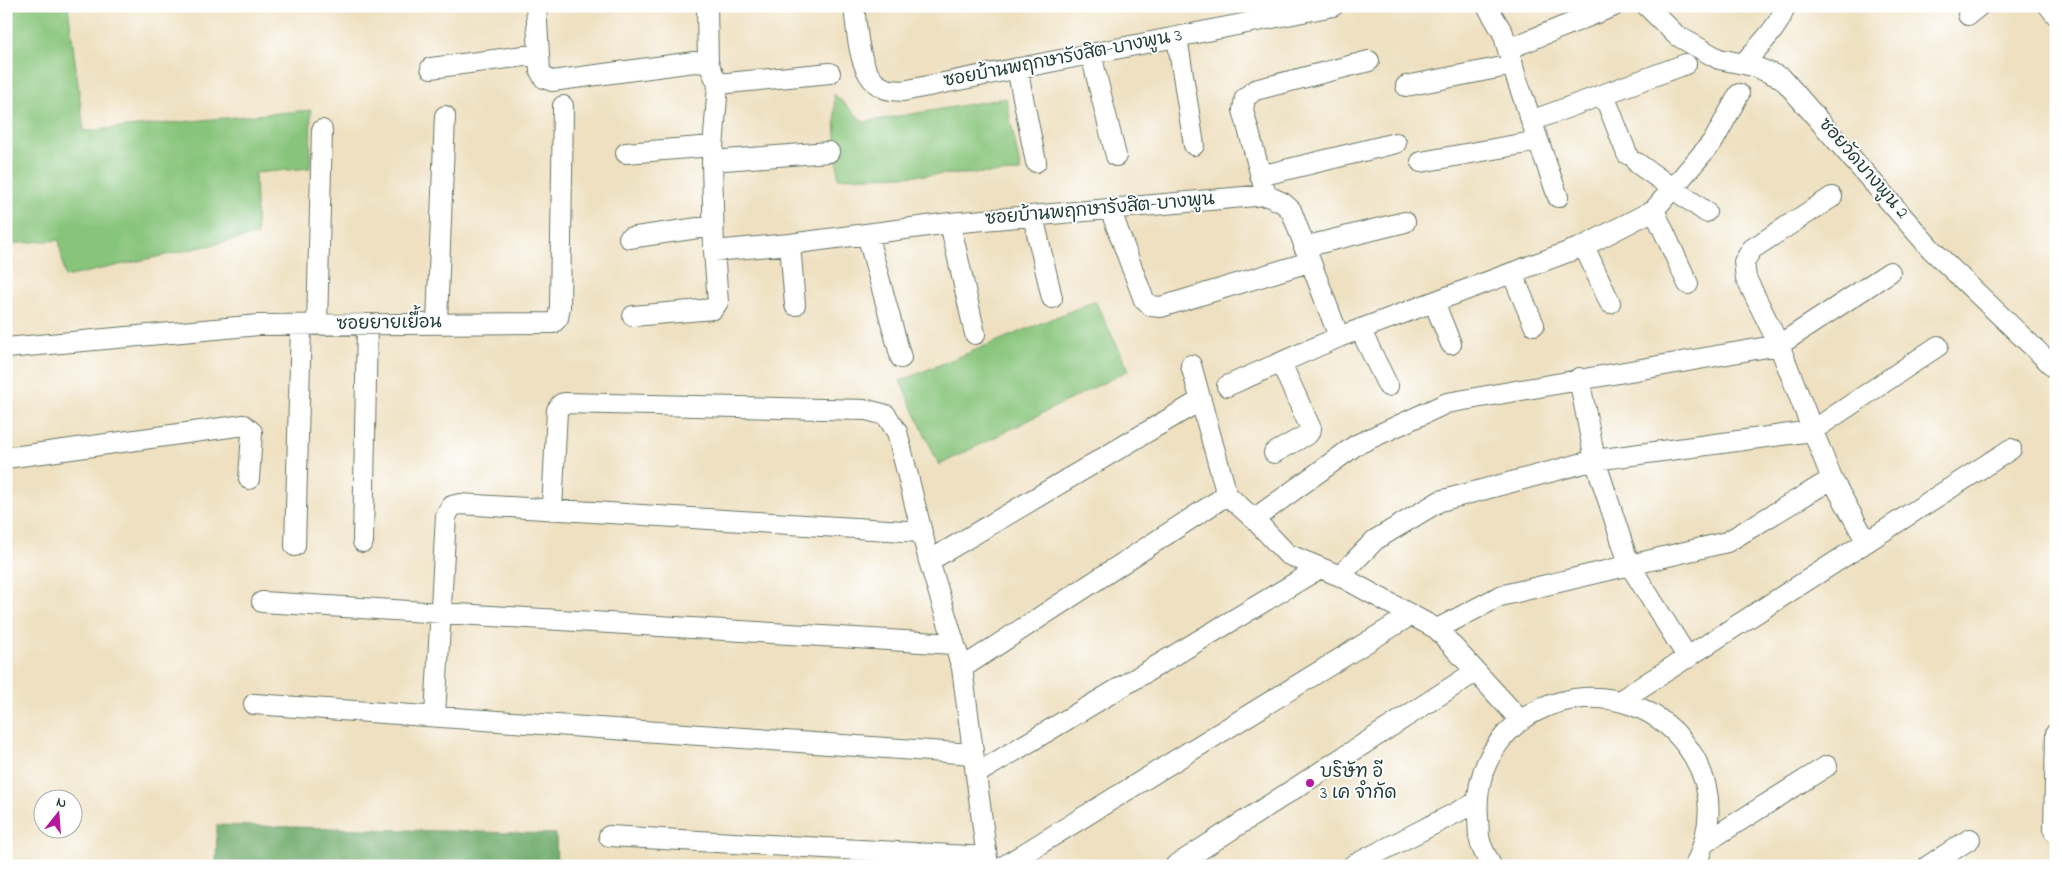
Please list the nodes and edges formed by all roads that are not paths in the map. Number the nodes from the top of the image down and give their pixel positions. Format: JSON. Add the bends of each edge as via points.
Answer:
{"nodes":[{"id":1,"x":536,"y":6,"type":"edge"},
{"id":2,"x":707,"y":6,"type":"edge"},
{"id":3,"x":854,"y":6,"type":"edge"},
{"id":4,"x":1332,"y":6,"type":"edge"},
{"id":5,"x":1487,"y":6,"type":"edge"},
{"id":6,"x":1614,"y":6,"type":"edge"},
{"id":7,"x":1647,"y":6,"type":"edge"},
{"id":8,"x":2049,"y":6,"type":"edge"},
{"id":9,"x":1784,"y":9,"type":"edge"},
{"id":10,"x":2056,"y":16,"type":"edge"},
{"id":11,"x":1177,"y":37,"type":"junction"},
{"id":12,"x":539,"y":54,"type":"junction"},
{"id":13,"x":1091,"y":54,"type":"junction"},
{"id":14,"x":1510,"y":57,"type":"junction"},
{"id":15,"x":1369,"y":61,"type":"dead end"},
{"id":16,"x":708,"y":63,"type":"junction"},
{"id":17,"x":1686,"y":64,"type":"dead end"},
{"id":18,"x":1743,"y":64,"type":"junction"},
{"id":19,"x":432,"y":68,"type":"dead end"},
{"id":20,"x":1017,"y":68,"type":"junction"},
{"id":21,"x":830,"y":73,"type":"dead end"},
{"id":22,"x":718,"y":84,"type":"junction"},
{"id":23,"x":1406,"y":86,"type":"dead end"},
{"id":24,"x":1739,"y":94,"type":"dead end"},
{"id":25,"x":1604,"y":95,"type":"junction"},
{"id":26,"x":564,"y":106,"type":"dead end"},
{"id":27,"x":445,"y":116,"type":"dead end"},
{"id":28,"x":1531,"y":122,"type":"junction"},
{"id":29,"x":322,"y":130,"type":"dead end"},
{"id":30,"x":1538,"y":141,"type":"junction"},
{"id":31,"x":1396,"y":143,"type":"dead end"},
{"id":32,"x":1194,"y":145,"type":"dead end"},
{"id":33,"x":830,"y":152,"type":"dead end"},
{"id":34,"x":626,"y":153,"type":"dead end"},
{"id":35,"x":713,"y":154,"type":"junction"},
{"id":36,"x":1116,"y":156,"type":"dead end"},
{"id":37,"x":1036,"y":162,"type":"dead end"},
{"id":38,"x":1421,"y":162,"type":"dead end"},
{"id":39,"x":1263,"y":186,"type":"junction"},
{"id":40,"x":1674,"y":188,"type":"junction"},
{"id":41,"x":1558,"y":197,"type":"dead end"},
{"id":42,"x":1832,"y":197,"type":"dead end"},
{"id":43,"x":1110,"y":209,"type":"junction"},
{"id":44,"x":1654,"y":210,"type":"junction"},
{"id":45,"x":1706,"y":212,"type":"dead end"},
{"id":46,"x":1033,"y":216,"type":"junction"},
{"id":47,"x":1405,"y":222,"type":"dead end"},
{"id":48,"x":950,"y":223,"type":"junction"},
{"id":49,"x":712,"y":226,"type":"junction"},
{"id":50,"x":867,"y":234,"type":"junction"},
{"id":51,"x":629,"y":238,"type":"dead end"},
{"id":52,"x":790,"y":244,"type":"junction"},
{"id":53,"x":1584,"y":246,"type":"junction"},
{"id":54,"x":714,"y":251,"type":"junction"},
{"id":55,"x":1307,"y":255,"type":"junction"},
{"id":56,"x":1890,"y":272,"type":"dead end"},
{"id":57,"x":1512,"y":273,"type":"junction"},
{"id":58,"x":1688,"y":284,"type":"dead end"},
{"id":59,"x":1052,"y":298,"type":"dead end"},
{"id":60,"x":1434,"y":302,"type":"junction"},
{"id":61,"x":1610,"y":303,"type":"dead end"},
{"id":62,"x":795,"y":305,"type":"dead end"},
{"id":63,"x":632,"y":316,"type":"dead end"},
{"id":64,"x":437,"y":322,"type":"junction"},
{"id":65,"x":367,"y":324,"type":"junction"},
{"id":66,"x":309,"y":326,"type":"junction"},
{"id":67,"x":1534,"y":326,"type":"dead end"},
{"id":68,"x":1360,"y":329,"type":"junction"},
{"id":69,"x":975,"y":334,"type":"dead end"},
{"id":70,"x":1339,"y":337,"type":"junction"},
{"id":71,"x":1452,"y":344,"type":"dead end"},
{"id":72,"x":1779,"y":345,"type":"junction"},
{"id":73,"x":1938,"y":346,"type":"dead end"},
{"id":74,"x":6,"y":348,"type":"edge"},
{"id":75,"x":901,"y":358,"type":"dead end"},
{"id":76,"x":1281,"y":363,"type":"junction"},
{"id":77,"x":1191,"y":365,"type":"dead end"},
{"id":78,"x":2056,"y":369,"type":"edge"},
{"id":79,"x":1579,"y":378,"type":"junction"},
{"id":80,"x":1227,"y":386,"type":"dead end"},
{"id":81,"x":1388,"y":386,"type":"dead end"},
{"id":82,"x":1201,"y":400,"type":"junction"},
{"id":83,"x":1812,"y":432,"type":"junction"},
{"id":84,"x":2011,"y":449,"type":"dead end"},
{"id":85,"x":1274,"y":453,"type":"dead end"},
{"id":86,"x":6,"y":458,"type":"edge"},
{"id":87,"x":1595,"y":460,"type":"junction"},
{"id":88,"x":249,"y":479,"type":"dead end"},
{"id":89,"x":1832,"y":479,"type":"junction"},
{"id":90,"x":1227,"y":495,"type":"junction"},
{"id":91,"x":552,"y":510,"type":"junction"},
{"id":92,"x":1254,"y":519,"type":"junction"},
{"id":93,"x":921,"y":532,"type":"junction"},
{"id":94,"x":1866,"y":541,"type":"junction"},
{"id":95,"x":363,"y":542,"type":"dead end"},
{"id":96,"x":295,"y":546,"type":"dead end"},
{"id":97,"x":929,"y":561,"type":"junction"},
{"id":98,"x":1629,"y":564,"type":"junction"},
{"id":99,"x":1320,"y":568,"type":"junction"},
{"id":100,"x":1340,"y":576,"type":"junction"},
{"id":101,"x":262,"y":602,"type":"dead end"},
{"id":102,"x":441,"y":613,"type":"junction"},
{"id":103,"x":1410,"y":615,"type":"junction"},
{"id":104,"x":1436,"y":629,"type":"junction"},
{"id":105,"x":954,"y":644,"type":"junction"},
{"id":106,"x":1688,"y":658,"type":"junction"},
{"id":107,"x":962,"y":668,"type":"junction"},
{"id":108,"x":1476,"y":672,"type":"junction"},
{"id":109,"x":1621,"y":700,"type":"junction"},
{"id":110,"x":254,"y":704,"type":"dead end"},
{"id":111,"x":435,"y":716,"type":"junction"},
{"id":112,"x":1521,"y":721,"type":"junction"},
{"id":113,"x":2056,"y":733,"type":"edge"},
{"id":114,"x":973,"y":754,"type":"junction"},
{"id":115,"x":1827,"y":766,"type":"dead end"},
{"id":116,"x":976,"y":774,"type":"junction"},
{"id":117,"x":1477,"y":802,"type":"junction"},
{"id":118,"x":2054,"y":831,"type":"dead end"},
{"id":119,"x":609,"y":836,"type":"dead end"},
{"id":120,"x":1970,"y":839,"type":"dead end"},
{"id":121,"x":1706,"y":842,"type":"junction"},
{"id":122,"x":993,"y":863,"type":"edge"},
{"id":123,"x":1175,"y":866,"type":"edge"},
{"id":124,"x":1352,"y":866,"type":"edge"},
{"id":125,"x":1491,"y":866,"type":"edge"},
{"id":126,"x":1695,"y":866,"type":"edge"},
{"id":127,"x":1928,"y":866,"type":"edge"}],
"edges":[{"from":1,"to":12,"type":"street"},
{"from":2,"to":16,"type":"street"},
{"from":3,"to":20,"type":"street","name":"ซอยบ้านพฤกษารังสิต-บางพูน 3","via":[[858,39],[870,79],[884,89],[903,91]]},
{"from":4,"to":11,"type":"street","name":"ซอยบ้านพฤกษารังสิต-บางพูน 3"},
{"from":5,"to":14,"type":"street","via":[[1503,33]]},
{"from":6,"to":14,"type":"street"},
{"from":7,"to":18,"type":"street","name":"ซอยวัดบางพูน 2","via":[[1676,35],[1719,58]]},
{"from":8,"to":10,"type":"street"},
{"from":9,"to":18,"type":"street","via":[[1763,42]]},
{"from":11,"to":13,"type":"street","name":"ซอยบ้านพฤกษารังสิต-บางพูน 3"},
{"from":11,"to":32,"type":"street"},
{"from":12,"to":16,"type":"street","via":[[544,78],[552,80],[694,62]]},
{"from":12,"to":19,"type":"street"},
{"from":13,"to":20,"type":"street","name":"ซอยบ้านพฤกษารังสิต-บางพูน 3"},
{"from":13,"to":36,"type":"street"},
{"from":14,"to":23,"type":"street"},
{"from":14,"to":28,"type":"street"},
{"from":15,"to":39,"type":"street","via":[[1256,90],[1245,98],[1243,110]]},
{"from":16,"to":22,"type":"street"},
{"from":17,"to":25,"type":"street"},
{"from":18,"to":78,"type":"street","name":"ซอยวัดบางพูน 2","via":[[1782,78],[1931,249]]},
{"from":20,"to":37,"type":"street"},
{"from":21,"to":22,"type":"street"},
{"from":22,"to":35,"type":"street"},
{"from":24,"to":40,"type":"street","via":[[1714,140]]},
{"from":25,"to":28,"type":"street"},
{"from":25,"to":40,"type":"street","via":[[1632,159]]},
{"from":26,"to":64,"type":"street","name":"ซอยยายเยื้อน","via":[[558,318],[554,323]]},
{"from":27,"to":64,"type":"street"},
{"from":28,"to":30,"type":"street"},
{"from":29,"to":66,"type":"street"},
{"from":30,"to":38,"type":"street"},
{"from":30,"to":41,"type":"street"},
{"from":31,"to":39,"type":"street","name":"ซอยบ้านพฤกษารังสิต-บางพูน"},
{"from":33,"to":35,"type":"street"},
{"from":34,"to":35,"type":"street"},
{"from":35,"to":49,"type":"street"},
{"from":39,"to":43,"type":"street","name":"ซอยบ้านพฤกษารังสิต-บางพูน"},
{"from":39,"to":55,"type":"street","via":[[1291,210]]},
{"from":40,"to":44,"type":"street"},
{"from":40,"to":45,"type":"street"},
{"from":42,"to":72,"type":"street","via":[[1752,249],[1744,262],[1746,278]]},
{"from":43,"to":46,"type":"street","name":"ซอยบ้านพฤกษารังสิต-บางพูน"},
{"from":43,"to":55,"type":"street","via":[[1144,300],[1151,306],[1161,308]]},
{"from":44,"to":53,"type":"street"},
{"from":44,"to":58,"type":"street"},
{"from":46,"to":48,"type":"street","name":"ซอยบ้านพฤกษารังสิต-บางพูน"},
{"from":46,"to":59,"type":"street"},
{"from":47,"to":55,"type":"street"},
{"from":48,"to":50,"type":"street","name":"ซอยบ้านพฤกษารังสิต-บางพูน"},
{"from":48,"to":69,"type":"street"},
{"from":49,"to":51,"type":"street"},
{"from":49,"to":54,"type":"street"},
{"from":50,"to":52,"type":"street","name":"ซอยบ้านพฤกษารังสิต-บางพูน"},
{"from":50,"to":75,"type":"street"},
{"from":52,"to":54,"type":"street","name":"ซอยบ้านพฤกษารังสิต-บางพูน"},
{"from":52,"to":62,"type":"street"},
{"from":53,"to":57,"type":"street"},
{"from":53,"to":61,"type":"street"},
{"from":54,"to":63,"type":"street","via":[[718,302],[713,309]]},
{"from":55,"to":70,"type":"street"},
{"from":56,"to":72,"type":"street"},
{"from":57,"to":60,"type":"street"},
{"from":57,"to":67,"type":"street"},
{"from":60,"to":68,"type":"street"},
{"from":60,"to":71,"type":"street"},
{"from":64,"to":65,"type":"street","name":"ซอยยายเยื้อน"},
{"from":65,"to":66,"type":"street","name":"ซอยยายเยื้อน"},
{"from":65,"to":95,"type":"street"},
{"from":66,"to":74,"type":"street","name":"ซอยยายเยื้อน","via":[[259,324]]},
{"from":66,"to":96,"type":"street"},
{"from":68,"to":70,"type":"street"},
{"from":68,"to":81,"type":"street"},
{"from":70,"to":76,"type":"street"},
{"from":72,"to":79,"type":"street"},
{"from":72,"to":83,"type":"street"},
{"from":73,"to":83,"type":"street"},
{"from":76,"to":80,"type":"street"},
{"from":76,"to":85,"type":"street","via":[[1311,429],[1308,434]]},
{"from":77,"to":82,"type":"street"},
{"from":79,"to":87,"type":"street"},
{"from":79,"to":92,"type":"street","via":[[1447,402],[1356,445]]},
{"from":82,"to":90,"type":"street"},
{"from":82,"to":97,"type":"street"},
{"from":83,"to":87,"type":"street"},
{"from":83,"to":89,"type":"street"},
{"from":84,"to":94,"type":"street"},
{"from":86,"to":88,"type":"street","via":[[244,425],[252,432]]},
{"from":87,"to":98,"type":"street"},
{"from":87,"to":100,"type":"street","via":[[1440,501],[1375,540]]},
{"from":89,"to":94,"type":"street"},
{"from":89,"to":98,"type":"street","via":[[1726,542]]},
{"from":90,"to":92,"type":"street"},
{"from":90,"to":107,"type":"street"},
{"from":91,"to":93,"type":"street"},
{"from":91,"to":93,"type":"street","via":[[557,410],[561,404],[867,410],[886,415],[897,432]]},
{"from":91,"to":102,"type":"street","via":[[452,506],[446,516]]},
{"from":92,"to":99,"type":"street","via":[[1288,554]]},
{"from":93,"to":97,"type":"street"},
{"from":94,"to":106,"type":"street"},
{"from":97,"to":105,"type":"street"},
{"from":98,"to":104,"type":"street","via":[[1500,596]]},
{"from":98,"to":106,"type":"street"},
{"from":99,"to":100,"type":"street"},
{"from":99,"to":116,"type":"street"},
{"from":100,"to":103,"type":"street"},
{"from":101,"to":102,"type":"street"},
{"from":102,"to":105,"type":"street"},
{"from":102,"to":111,"type":"street"},
{"from":103,"to":104,"type":"street"},
{"from":103,"to":122,"type":"street"},
{"from":104,"to":108,"type":"street"},
{"from":105,"to":107,"type":"street"},
{"from":106,"to":109,"type":"street"},
{"from":107,"to":114,"type":"street"},
{"from":108,"to":112,"type":"street"},
{"from":108,"to":123,"type":"street"},
{"from":109,"to":112,"type":"street","via":[[1586,696],[1552,704]]},
{"from":109,"to":121,"type":"street","via":[[1654,714],[1682,738],[1701,770],[1709,806]]},
{"from":110,"to":111,"type":"street"},
{"from":111,"to":114,"type":"street"},
{"from":112,"to":117,"type":"street","via":[[1499,743],[1484,771]]},
{"from":113,"to":118,"type":"street"},
{"from":114,"to":116,"type":"street"},
{"from":115,"to":121,"type":"street"},
{"from":116,"to":122,"type":"street"},
{"from":117,"to":124,"type":"street"},
{"from":117,"to":125,"type":"street","via":[[1480,841]]},
{"from":119,"to":122,"type":"street"},
{"from":120,"to":127,"type":"street"},
{"from":121,"to":126,"type":"street"}]}
